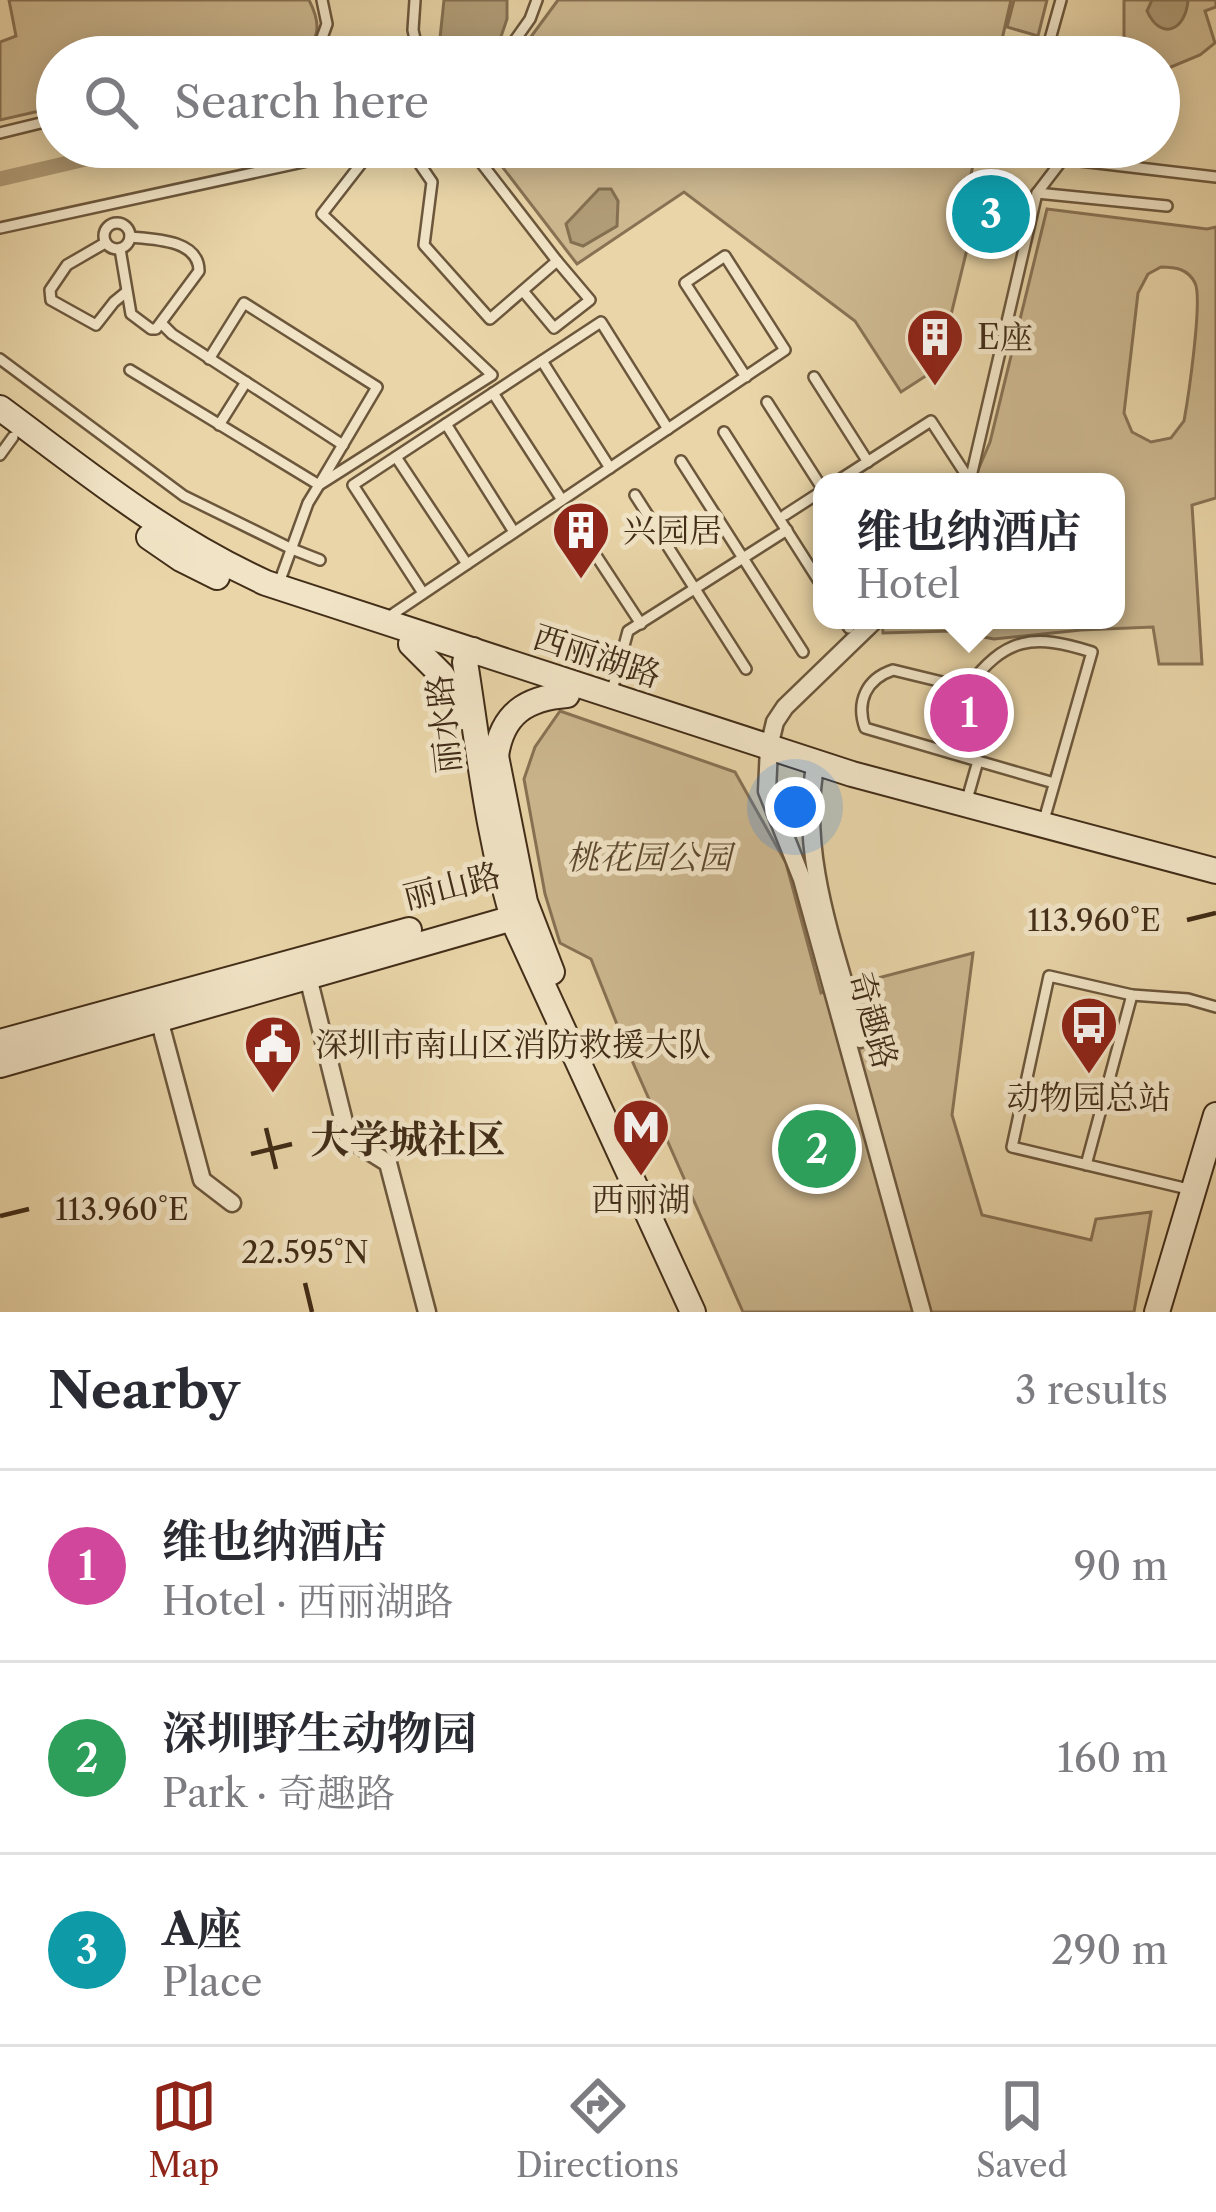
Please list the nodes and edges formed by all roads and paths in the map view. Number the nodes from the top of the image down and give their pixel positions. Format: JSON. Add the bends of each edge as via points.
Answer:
{"nodes":[{"id":1,"x":322,"y":0,"type":"edge"},
{"id":2,"x":415,"y":0,"type":"edge"},
{"id":3,"x":537,"y":0,"type":"edge"},
{"id":4,"x":1061,"y":0,"type":"edge"},
{"id":5,"x":323,"y":36,"type":"edge"},
{"id":6,"x":414,"y":36,"type":"edge"},
{"id":7,"x":518,"y":36,"type":"edge"},
{"id":8,"x":1051,"y":36,"type":"edge"},
{"id":9,"x":36,"y":124,"type":"edge"},
{"id":10,"x":0,"y":133,"type":"edge"},
{"id":11,"x":278,"y":168,"type":"edge"},
{"id":12,"x":357,"y":168,"type":"edge"},
{"id":13,"x":422,"y":168,"type":"edge"},
{"id":14,"x":485,"y":168,"type":"edge"},
{"id":15,"x":1057,"y":168,"type":"edge"},
{"id":16,"x":1140,"y":168,"type":"edge"},
{"id":17,"x":1216,"y":177,"type":"edge"},
{"id":18,"x":1037,"y":193,"type":"junction"},
{"id":19,"x":111,"y":205,"type":"junction"},
{"id":20,"x":1167,"y":206,"type":"dead end"},
{"id":21,"x":115,"y":223,"type":"junction"},
{"id":22,"x":0,"y":228,"type":"edge"},
{"id":23,"x":130,"y":237,"type":"junction"},
{"id":24,"x":105,"y":243,"type":"junction"},
{"id":25,"x":120,"y":249,"type":"junction"},
{"id":26,"x":556,"y":261,"type":"junction"},
{"id":27,"x":523,"y":291,"type":"junction"},
{"id":28,"x":126,"y":293,"type":"junction"},
{"id":29,"x":161,"y":323,"type":"junction"},
{"id":30,"x":209,"y":358,"type":"junction"},
{"id":31,"x":0,"y":359,"type":"edge"},
{"id":32,"x":542,"y":361,"type":"junction"},
{"id":33,"x":130,"y":370,"type":"dead end"},
{"id":34,"x":814,"y":376,"type":"dead end"},
{"id":35,"x":746,"y":377,"type":"junction"},
{"id":36,"x":246,"y":382,"type":"junction"},
{"id":37,"x":494,"y":393,"type":"junction"},
{"id":38,"x":767,"y":402,"type":"dead end"},
{"id":39,"x":0,"y":408,"type":"edge"},
{"id":40,"x":446,"y":424,"type":"junction"},
{"id":41,"x":219,"y":425,"type":"junction"},
{"id":42,"x":668,"y":429,"type":"junction"},
{"id":43,"x":724,"y":432,"type":"dead end"},
{"id":44,"x":4,"y":440,"type":"edge"},
{"id":45,"x":343,"y":445,"type":"junction"},
{"id":46,"x":396,"y":457,"type":"junction"},
{"id":47,"x":682,"y":461,"type":"dead end"},
{"id":48,"x":868,"y":461,"type":"junction"},
{"id":49,"x":610,"y":468,"type":"junction"},
{"id":50,"x":850,"y":473,"type":"edge"},
{"id":51,"x":964,"y":473,"type":"edge"},
{"id":52,"x":972,"y":473,"type":"edge"},
{"id":53,"x":813,"y":476,"type":"edge"},
{"id":54,"x":319,"y":485,"type":"junction"},
{"id":55,"x":635,"y":495,"type":"dead end"},
{"id":56,"x":813,"y":496,"type":"edge"},
{"id":57,"x":562,"y":500,"type":"junction"},
{"id":58,"x":785,"y":515,"type":"dead end"},
{"id":59,"x":578,"y":528,"type":"dead end"},
{"id":60,"x":787,"y":530,"type":"junction"},
{"id":61,"x":514,"y":532,"type":"junction"},
{"id":62,"x":292,"y":549,"type":"junction"},
{"id":63,"x":743,"y":558,"type":"junction"},
{"id":64,"x":320,"y":560,"type":"dead end"},
{"id":65,"x":467,"y":564,"type":"junction"},
{"id":66,"x":813,"y":572,"type":"edge"},
{"id":67,"x":278,"y":586,"type":"junction"},
{"id":68,"x":694,"y":589,"type":"junction"},
{"id":69,"x":424,"y":593,"type":"junction"},
{"id":70,"x":382,"y":621,"type":"junction"},
{"id":71,"x":641,"y":624,"type":"junction"},
{"id":72,"x":865,"y":629,"type":"edge"},
{"id":73,"x":411,"y":644,"type":"junction"},
{"id":74,"x":803,"y":652,"type":"dead end"},
{"id":75,"x":473,"y":660,"type":"junction"},
{"id":76,"x":746,"y":670,"type":"dead end"},
{"id":77,"x":567,"y":694,"type":"junction"},
{"id":78,"x":611,"y":695,"type":"junction"},
{"id":79,"x":487,"y":753,"type":"junction"},
{"id":80,"x":769,"y":753,"type":"junction"},
{"id":81,"x":978,"y":760,"type":"junction"},
{"id":82,"x":815,"y":768,"type":"junction"},
{"id":83,"x":1054,"y":783,"type":"junction"},
{"id":84,"x":966,"y":804,"type":"junction"},
{"id":85,"x":1042,"y":825,"type":"junction"},
{"id":86,"x":1216,"y":872,"type":"edge"},
{"id":87,"x":809,"y":877,"type":"junction"},
{"id":88,"x":1216,"y":888,"type":"edge"},
{"id":89,"x":515,"y":908,"type":"junction"},
{"id":90,"x":308,"y":977,"type":"junction"},
{"id":91,"x":1132,"y":995,"type":"junction"},
{"id":92,"x":1216,"y":1007,"type":"edge"},
{"id":93,"x":159,"y":1019,"type":"junction"},
{"id":94,"x":0,"y":1042,"type":"edge"},
{"id":95,"x":0,"y":1065,"type":"edge"},
{"id":96,"x":1216,"y":1115,"type":"edge"},
{"id":97,"x":1086,"y":1165,"type":"junction"},
{"id":98,"x":1193,"y":1190,"type":"junction"},
{"id":99,"x":232,"y":1203,"type":"dead end"},
{"id":100,"x":427,"y":1312,"type":"edge"},
{"id":101,"x":693,"y":1312,"type":"edge"},
{"id":102,"x":709,"y":1312,"type":"edge"},
{"id":103,"x":922,"y":1312,"type":"edge"},
{"id":104,"x":932,"y":1312,"type":"edge"},
{"id":105,"x":1156,"y":1312,"type":"edge"}],
"edges":[{"from":1,"to":5,"type":"lane"},
{"from":2,"to":6,"type":"lane"},
{"from":3,"to":7,"type":"lane"},
{"from":4,"to":8,"type":"lane"},
{"from":9,"to":10,"type":"lane"},
{"from":11,"to":19,"type":"lane"},
{"from":12,"to":54,"type":"lane","via":[[322,214],[492,375]]},
{"from":13,"to":27,"type":"lane","via":[[432,182],[424,245],[490,319]]},
{"from":14,"to":26,"type":"lane"},
{"from":15,"to":18,"type":"lane"},
{"from":16,"to":17,"type":"lane"},
{"from":18,"to":20,"type":"lane"},
{"from":18,"to":52,"type":"lane"},
{"from":19,"to":21,"type":"lane"},
{"from":19,"to":22,"type":"lane"},
{"from":21,"to":23,"type":"lane"},
{"from":21,"to":24,"type":"lane"},
{"from":23,"to":25,"type":"lane"},
{"from":23,"to":29,"type":"lane","via":[[179,245],[198,257],[199,271]]},
{"from":24,"to":25,"type":"lane"},
{"from":24,"to":28,"type":"lane","via":[[67,265],[51,300],[96,325]]},
{"from":25,"to":28,"type":"lane"},
{"from":26,"to":27,"type":"lane"},
{"from":26,"to":27,"type":"lane","via":[[590,300],[554,328]]},
{"from":28,"to":29,"type":"lane","via":[[131,314],[151,329]]},
{"from":29,"to":30,"type":"lane"},
{"from":30,"to":36,"type":"lane"},
{"from":30,"to":45,"type":"lane","via":[[244,303],[376,387]]},
{"from":31,"to":62,"type":"lane","via":[[184,496]]},
{"from":32,"to":37,"type":"lane"},
{"from":32,"to":42,"type":"lane","via":[[601,322]]},
{"from":32,"to":49,"type":"lane"},
{"from":33,"to":41,"type":"lane"},
{"from":34,"to":48,"type":"lane"},
{"from":35,"to":35,"type":"lane","via":[[785,350],[725,256],[685,283]]},
{"from":35,"to":42,"type":"lane"},
{"from":36,"to":41,"type":"lane"},
{"from":36,"to":45,"type":"lane"},
{"from":37,"to":40,"type":"lane"},
{"from":37,"to":57,"type":"lane"},
{"from":38,"to":53,"type":"lane"},
{"from":39,"to":67,"type":"street","name":"西丽湖路","via":[[156,524]]},
{"from":40,"to":46,"type":"lane"},
{"from":40,"to":61,"type":"lane"},
{"from":41,"to":54,"type":"lane"},
{"from":42,"to":49,"type":"lane"},
{"from":43,"to":60,"type":"lane"},
{"from":44,"to":73,"type":"street","name":"西丽湖路","via":[[181,560]]},
{"from":45,"to":54,"type":"lane"},
{"from":46,"to":65,"type":"lane"},
{"from":46,"to":69,"type":"lane","via":[[353,485]]},
{"from":47,"to":63,"type":"lane"},
{"from":48,"to":50,"type":"lane"},
{"from":48,"to":51,"type":"lane","via":[[932,421]]},
{"from":49,"to":57,"type":"lane"},
{"from":54,"to":62,"type":"lane"},
{"from":55,"to":68,"type":"lane"},
{"from":56,"to":58,"type":"lane"},
{"from":57,"to":61,"type":"lane"},
{"from":59,"to":71,"type":"lane"},
{"from":60,"to":63,"type":"lane"},
{"from":60,"to":66,"type":"lane"},
{"from":61,"to":65,"type":"lane"},
{"from":62,"to":64,"type":"lane"},
{"from":62,"to":67,"type":"lane"},
{"from":63,"to":68,"type":"lane"},
{"from":63,"to":74,"type":"lane"},
{"from":65,"to":69,"type":"lane"},
{"from":67,"to":70,"type":"street","name":"西丽湖路"},
{"from":68,"to":71,"type":"lane"},
{"from":68,"to":76,"type":"lane"},
{"from":69,"to":70,"type":"lane"},
{"from":70,"to":75,"type":"street","name":"西丽湖路"},
{"from":71,"to":78,"type":"lane","via":[[628,632]]},
{"from":72,"to":80,"type":"street","via":[[785,707]]},
{"from":73,"to":75,"type":"street","name":"西丽湖路"},
{"from":73,"to":79,"type":"street","via":[[454,692]]},
{"from":75,"to":77,"type":"street","name":"西丽湖路"},
{"from":75,"to":78,"type":"street","name":"西丽湖路"},
{"from":75,"to":79,"type":"street","name":"丽水路"},
{"from":77,"to":79,"type":"street","via":[[515,713]]},
{"from":77,"to":80,"type":"street","name":"西丽湖路"},
{"from":78,"to":80,"type":"street","name":"西丽湖路"},
{"from":79,"to":89,"type":"street","name":"丽水路","via":[[500,874]]},
{"from":80,"to":82,"type":"street","name":"西丽湖路"},
{"from":80,"to":87,"type":"street","name":"奇趣路","via":[[767,791]]},
{"from":81,"to":83,"type":"lane"},
{"from":81,"to":83,"type":"lane","via":[[865,728],[861,697],[892,670],[967,688],[1000,652],[1057,640],[1092,652]]},
{"from":81,"to":84,"type":"lane"},
{"from":82,"to":84,"type":"street","name":"西丽湖路"},
{"from":82,"to":87,"type":"street","name":"奇趣路"},
{"from":82,"to":88,"type":"street","name":"西丽湖路"},
{"from":83,"to":85,"type":"lane"},
{"from":84,"to":85,"type":"street","name":"西丽湖路"},
{"from":85,"to":86,"type":"street","name":"西丽湖路"},
{"from":87,"to":103,"type":"street","name":"奇趣路"},
{"from":87,"to":104,"type":"street","name":"奇趣路"},
{"from":89,"to":90,"type":"street","name":"丽山路"},
{"from":89,"to":94,"type":"street","name":"丽山路"},
{"from":89,"to":101,"type":"street","name":"丽水路","via":[[542,987]]},
{"from":89,"to":102,"type":"street","name":"丽水路"},
{"from":90,"to":93,"type":"street","name":"丽山路"},
{"from":90,"to":100,"type":"street","via":[[348,1138],[388,1163]]},
{"from":91,"to":92,"type":"lane"},
{"from":91,"to":97,"type":"lane"},
{"from":91,"to":97,"type":"lane","via":[[1049,976],[1012,1147]]},
{"from":93,"to":95,"type":"street","name":"丽山路"},
{"from":93,"to":99,"type":"street","via":[[202,1180]]},
{"from":96,"to":98,"type":"street"},
{"from":97,"to":98,"type":"lane"},
{"from":98,"to":105,"type":"street"}]}
